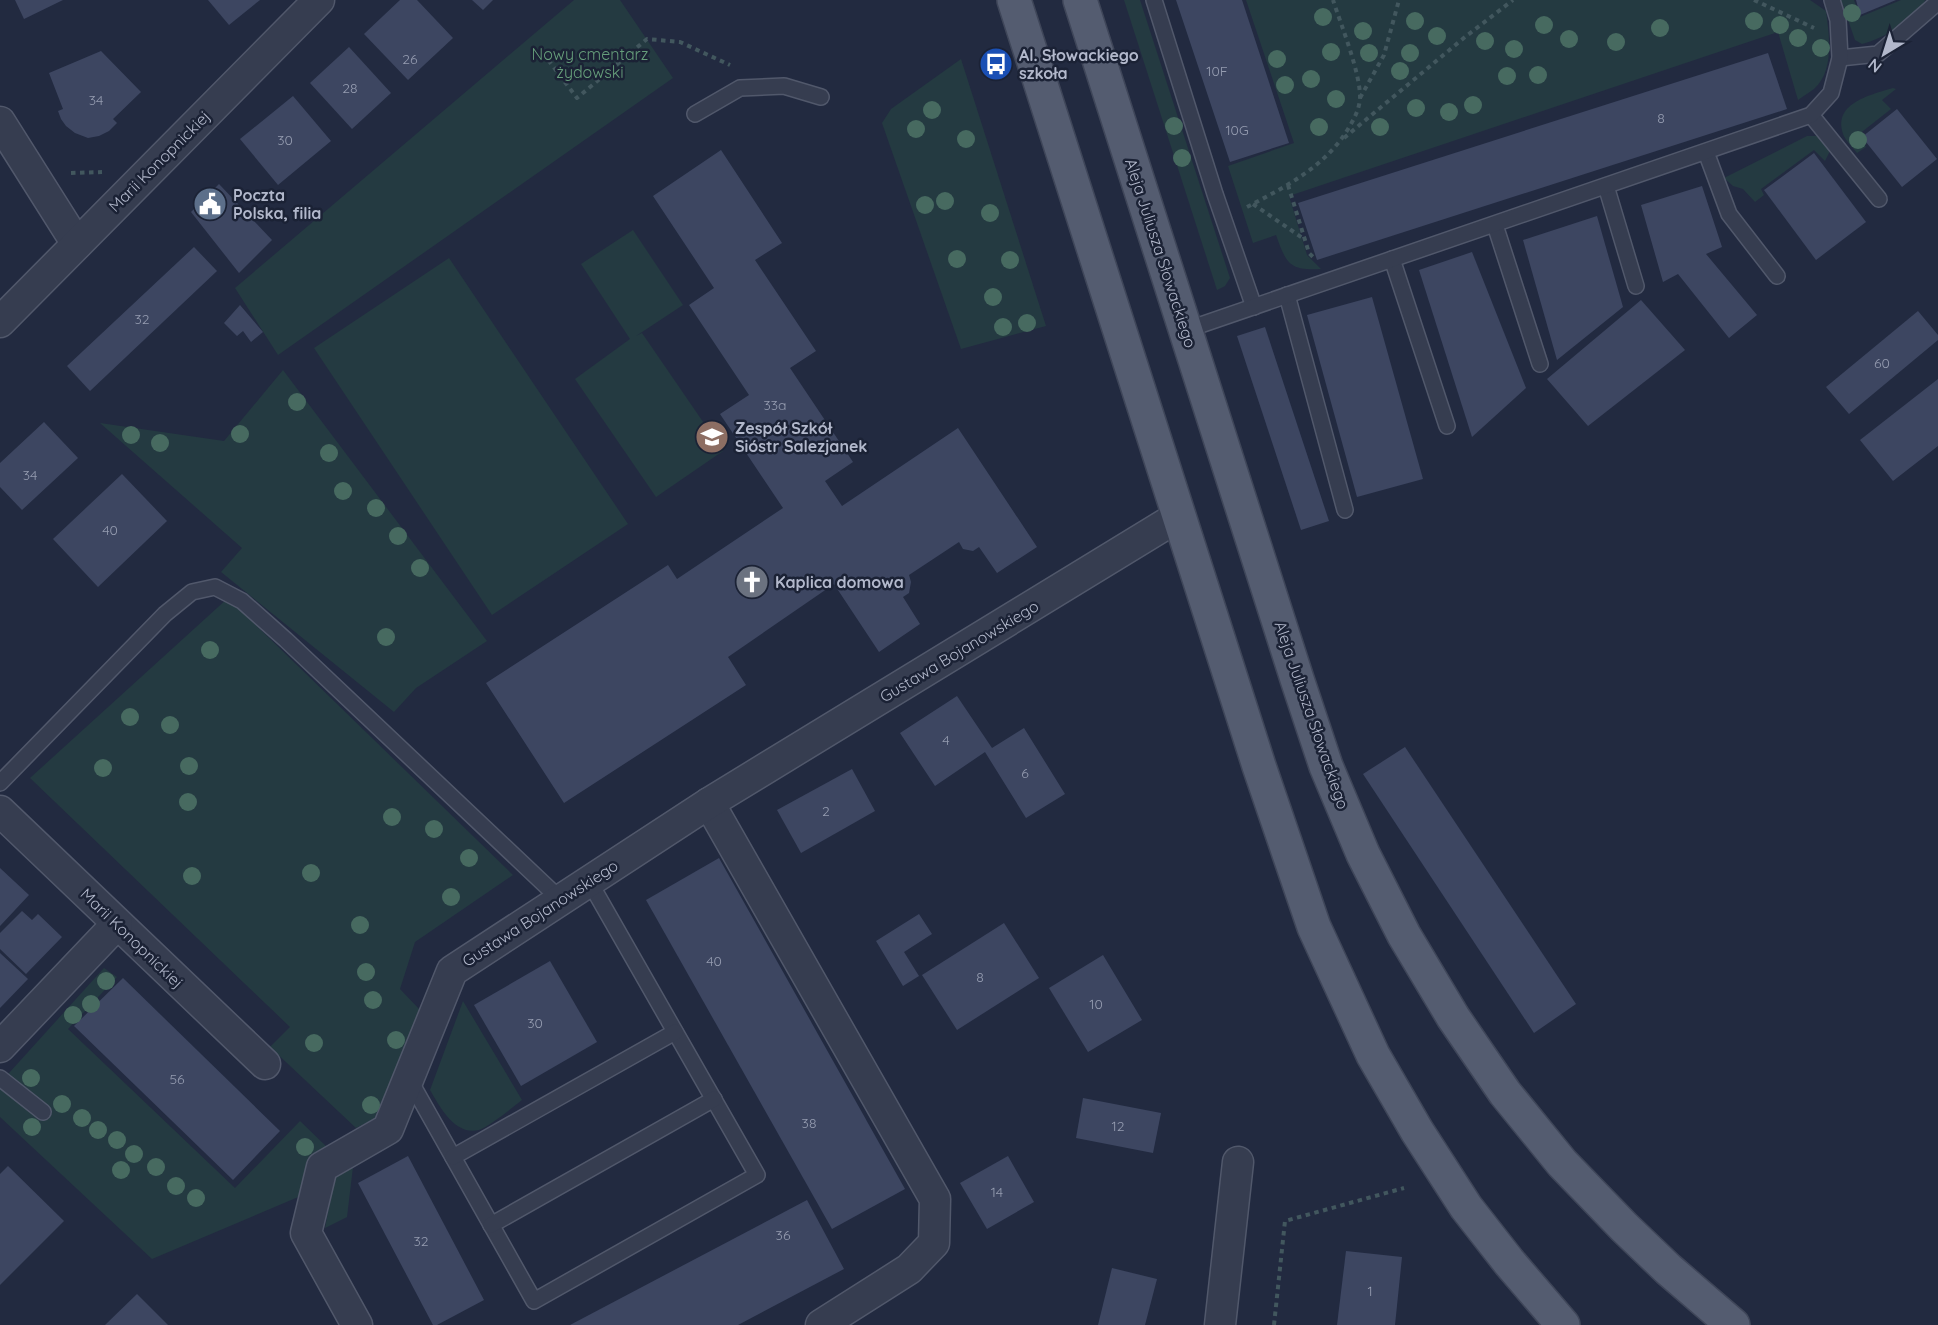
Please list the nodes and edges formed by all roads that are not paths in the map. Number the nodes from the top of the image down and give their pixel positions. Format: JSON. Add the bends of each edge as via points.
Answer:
{"nodes":[{"id":1,"x":319,"y":0,"type":"edge"},
{"id":2,"x":1014,"y":0,"type":"edge"},
{"id":3,"x":1080,"y":0,"type":"edge"},
{"id":4,"x":1154,"y":0,"type":"edge"},
{"id":5,"x":1832,"y":0,"type":"edge"},
{"id":6,"x":1938,"y":2,"type":"edge"},
{"id":7,"x":1840,"y":58,"type":"junction"},
{"id":8,"x":821,"y":97,"type":"dead end"},
{"id":9,"x":695,"y":114,"type":"dead end"},
{"id":10,"x":1810,"y":116,"type":"junction"},
{"id":11,"x":0,"y":122,"type":"edge"},
{"id":12,"x":1706,"y":152,"type":"junction"},
{"id":13,"x":1606,"y":186,"type":"junction"},
{"id":14,"x":1879,"y":200,"type":"dead end"},
{"id":15,"x":1495,"y":225,"type":"junction"},
{"id":16,"x":77,"y":244,"type":"junction"},
{"id":17,"x":1392,"y":259,"type":"junction"},
{"id":18,"x":1777,"y":276,"type":"dead end"},
{"id":19,"x":1636,"y":286,"type":"dead end"},
{"id":20,"x":1287,"y":295,"type":"junction"},
{"id":21,"x":1254,"y":306,"type":"junction"},
{"id":22,"x":0,"y":322,"type":"edge"},
{"id":23,"x":1186,"y":330,"type":"junction"},
{"id":24,"x":1540,"y":364,"type":"dead end"},
{"id":25,"x":1447,"y":426,"type":"dead end"},
{"id":26,"x":1345,"y":510,"type":"dead end"},
{"id":27,"x":1179,"y":516,"type":"junction"},
{"id":28,"x":0,"y":783,"type":"edge"},
{"id":29,"x":709,"y":803,"type":"junction"},
{"id":30,"x":0,"y":811,"type":"edge"},
{"id":31,"x":589,"y":881,"type":"junction"},
{"id":32,"x":561,"y":900,"type":"junction"},
{"id":33,"x":117,"y":924,"type":"junction"},
{"id":34,"x":675,"y":1032,"type":"junction"},
{"id":35,"x":0,"y":1047,"type":"edge"},
{"id":36,"x":265,"y":1064,"type":"dead end"},
{"id":37,"x":0,"y":1078,"type":"edge"},
{"id":38,"x":408,"y":1079,"type":"junction"},
{"id":39,"x":714,"y":1099,"type":"junction"},
{"id":40,"x":43,"y":1112,"type":"dead end"},
{"id":41,"x":453,"y":1157,"type":"junction"},
{"id":42,"x":1238,"y":1162,"type":"dead end"},
{"id":43,"x":491,"y":1225,"type":"junction"},
{"id":44,"x":357,"y":1325,"type":"edge"},
{"id":45,"x":821,"y":1325,"type":"edge"},
{"id":46,"x":1220,"y":1325,"type":"edge"},
{"id":47,"x":1563,"y":1325,"type":"edge"},
{"id":48,"x":1733,"y":1325,"type":"edge"}],
"edges":[{"from":1,"to":16,"type":"street","name":"Marii Konopnickiej"},
{"from":2,"to":27,"type":"main road"},
{"from":3,"to":23,"type":"main road","name":"Aleja Juliusza Słowackiego"},
{"from":4,"to":21,"type":"lane"},
{"from":5,"to":7,"type":"lane","via":[[1838,20]]},
{"from":6,"to":7,"type":"lane","via":[[1878,54]]},
{"from":7,"to":10,"type":"lane","via":[[1831,93]]},
{"from":8,"to":9,"type":"lane","via":[[784,86],[740,88]]},
{"from":10,"to":12,"type":"lane"},
{"from":10,"to":14,"type":"lane"},
{"from":11,"to":16,"type":"street"},
{"from":12,"to":13,"type":"lane"},
{"from":12,"to":18,"type":"lane","via":[[1729,214]]},
{"from":13,"to":15,"type":"lane"},
{"from":13,"to":19,"type":"lane"},
{"from":15,"to":17,"type":"lane"},
{"from":15,"to":24,"type":"lane"},
{"from":16,"to":22,"type":"street","name":"Marii Konopnickiej"},
{"from":17,"to":20,"type":"lane"},
{"from":17,"to":25,"type":"lane"},
{"from":20,"to":21,"type":"lane"},
{"from":20,"to":26,"type":"lane"},
{"from":21,"to":23,"type":"lane"},
{"from":23,"to":48,"type":"main road","name":"Aleja Juliusza Słowackiego","via":[[1326,766],[1363,854],[1404,935],[1492,1074],[1562,1163],[1631,1234]]},
{"from":27,"to":29,"type":"street","name":"Gustawa Bojanowskiego"},
{"from":27,"to":47,"type":"main road","via":[[1314,927],[1373,1055],[1466,1207]]},
{"from":28,"to":32,"type":"lane","via":[[165,614],[192,592],[215,587],[242,601],[268,624]]},
{"from":29,"to":31,"type":"street","name":"Gustawa Bojanowskiego"},
{"from":29,"to":45,"type":"street","via":[[935,1199],[934,1243],[909,1269]]},
{"from":30,"to":33,"type":"street","name":"Marii Konopnickiej"},
{"from":31,"to":32,"type":"street","name":"Gustawa Bojanowskiego"},
{"from":31,"to":34,"type":"lane"},
{"from":32,"to":38,"type":"street","name":"Gustawa Bojanowskiego","via":[[452,971]]},
{"from":33,"to":35,"type":"street"},
{"from":33,"to":36,"type":"street","name":"Marii Konopnickiej"},
{"from":34,"to":39,"type":"lane"},
{"from":34,"to":41,"type":"lane"},
{"from":37,"to":40,"type":"lane"},
{"from":38,"to":41,"type":"lane"},
{"from":38,"to":44,"type":"street","name":"Gustawa Bojanowskiego","via":[[388,1129],[322,1167],[306,1233]]},
{"from":39,"to":43,"type":"lane"},
{"from":39,"to":43,"type":"lane","via":[[757,1175],[534,1301]]},
{"from":41,"to":43,"type":"lane"},
{"from":42,"to":46,"type":"street"}]}
